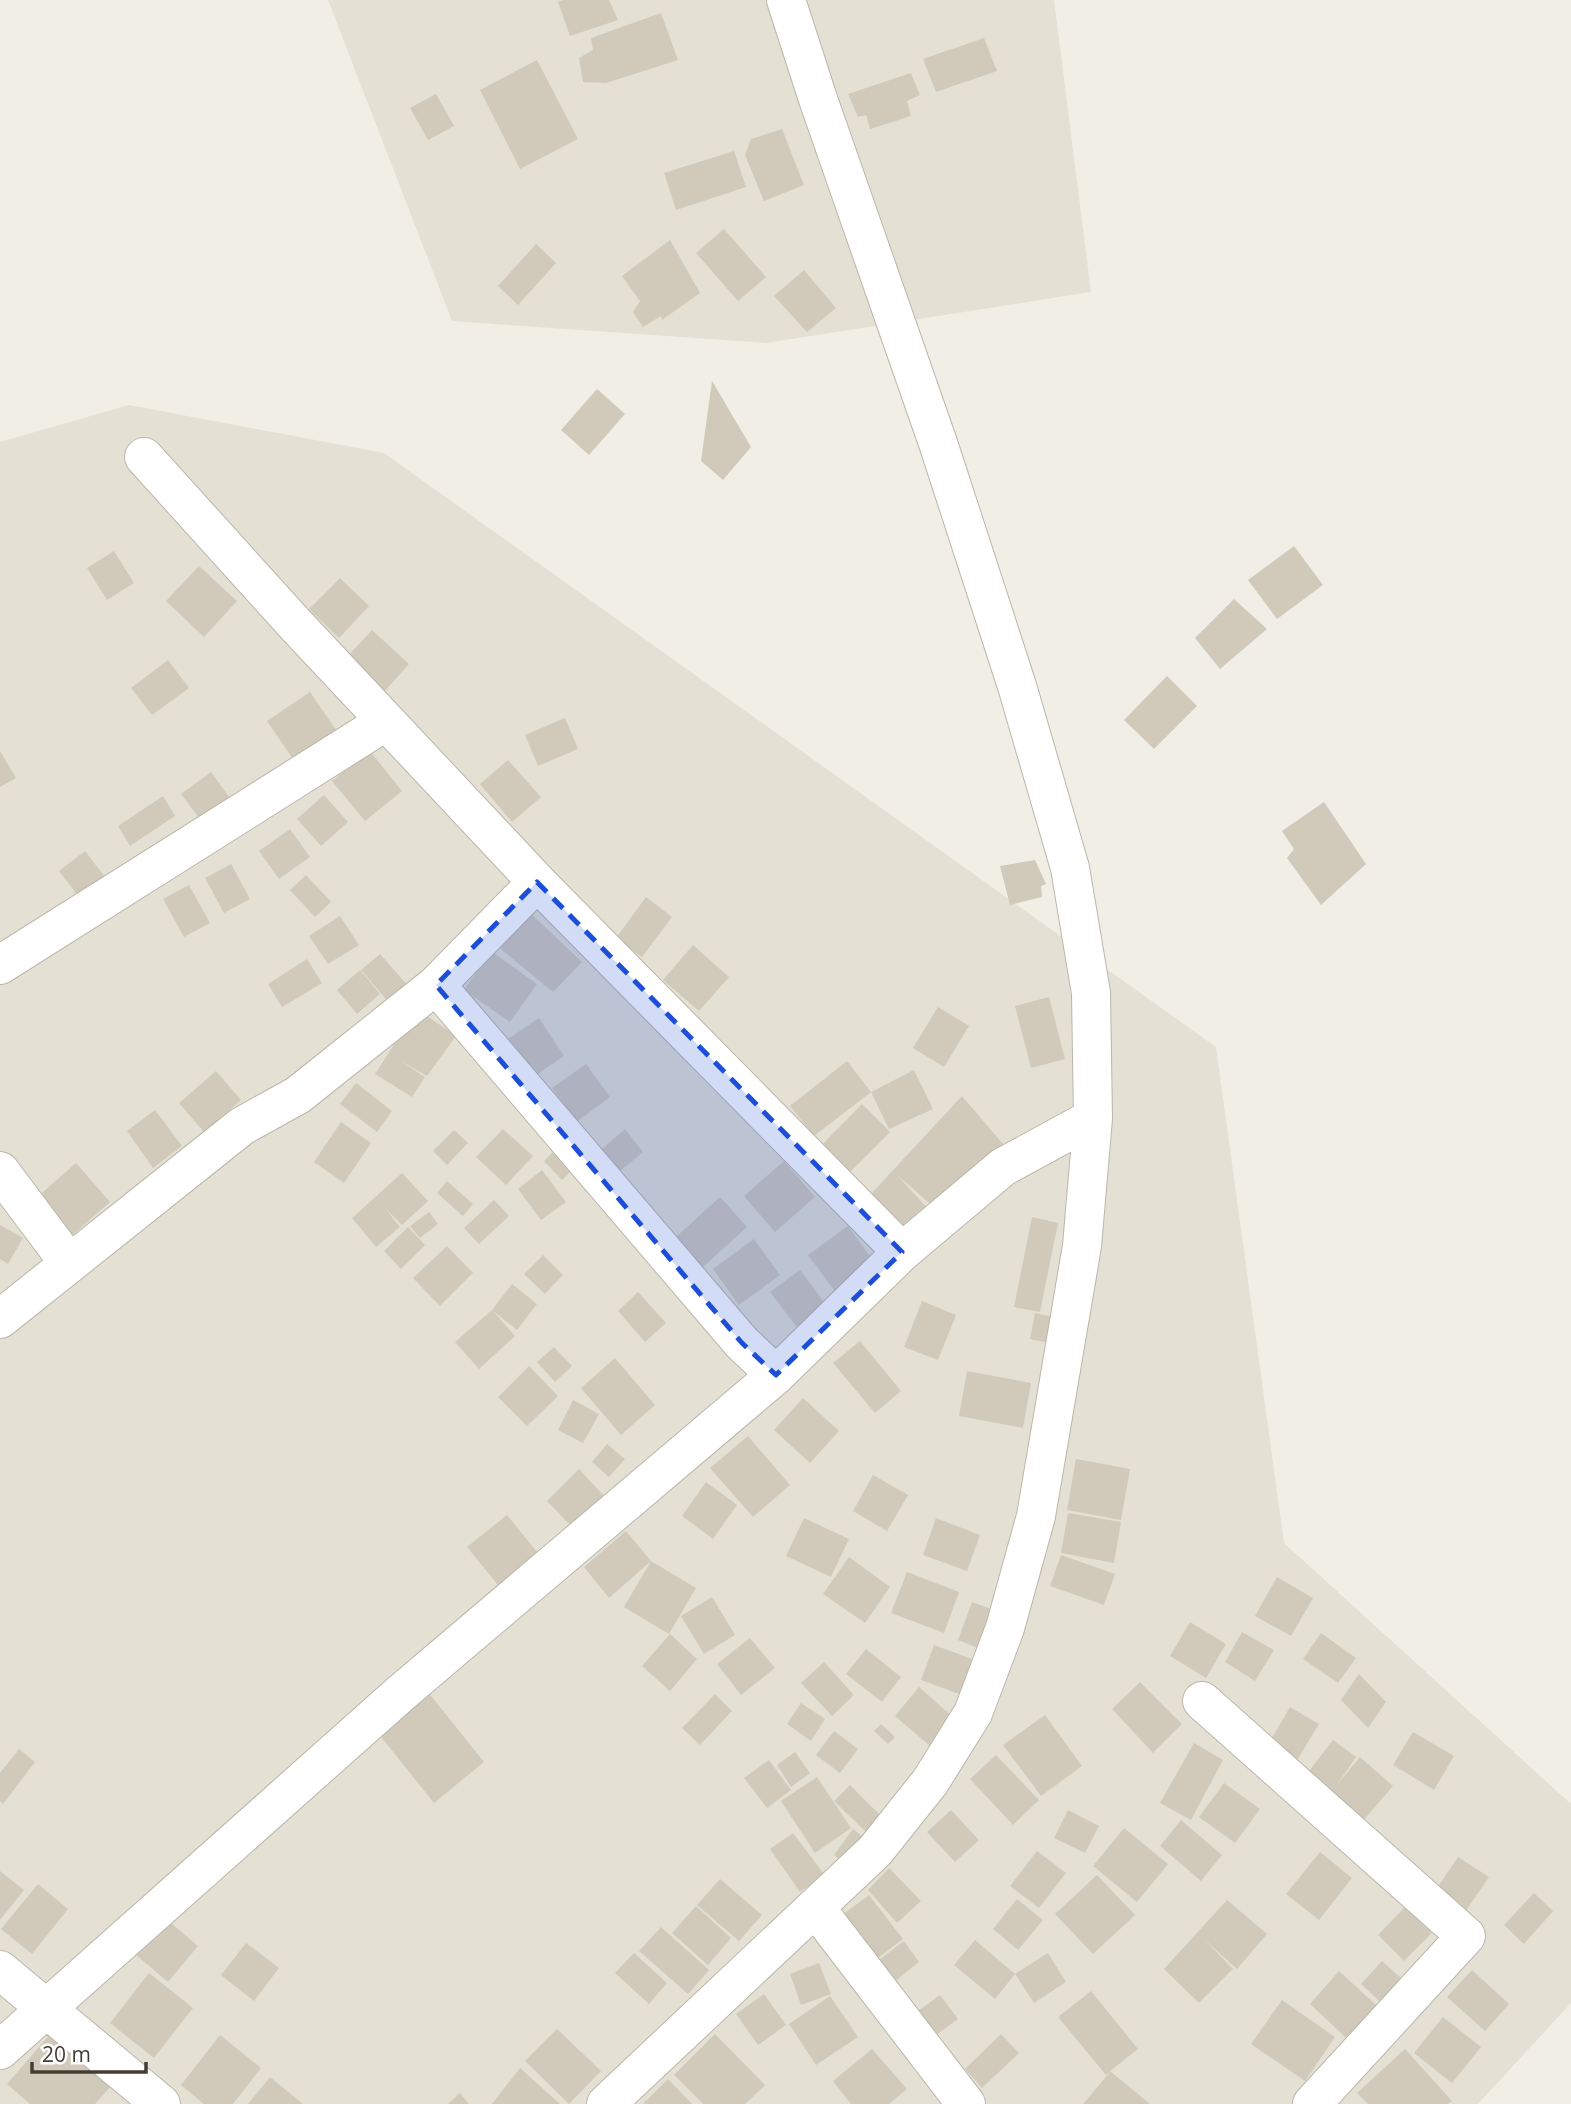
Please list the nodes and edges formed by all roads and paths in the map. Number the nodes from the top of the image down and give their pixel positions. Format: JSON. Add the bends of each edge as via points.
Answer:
{"nodes":[{"id":1,"x":786,"y":0,"type":"edge"},
{"id":2,"x":144,"y":457,"type":"dead end"},
{"id":3,"x":385,"y":722,"type":"junction"},
{"id":4,"x":537,"y":883,"type":"junction"},
{"id":5,"x":0,"y":965,"type":"edge"},
{"id":6,"x":436,"y":985,"type":"junction"},
{"id":7,"x":1093,"y":1118,"type":"junction"},
{"id":8,"x":0,"y":1171,"type":"edge"},
{"id":9,"x":902,"y":1252,"type":"junction"},
{"id":10,"x":69,"y":1263,"type":"junction"},
{"id":11,"x":0,"y":1319,"type":"edge"},
{"id":12,"x":776,"y":1375,"type":"junction"},
{"id":13,"x":1202,"y":1701,"type":"dead end"},
{"id":14,"x":815,"y":1908,"type":"junction"},
{"id":15,"x":0,"y":1970,"type":"edge"},
{"id":16,"x":44,"y":2009,"type":"junction"},
{"id":17,"x":0,"y":2050,"type":"edge"},
{"id":18,"x":161,"y":2104,"type":"edge"},
{"id":19,"x":606,"y":2104,"type":"edge"},
{"id":20,"x":966,"y":2104,"type":"edge"},
{"id":21,"x":1312,"y":2104,"type":"edge"}],
"edges":[{"from":1,"to":7,"type":"street","via":[[939,446],[1070,868],[1091,993]]},
{"from":2,"to":3,"type":"street"},
{"from":3,"to":4,"type":"street"},
{"from":3,"to":5,"type":"street"},
{"from":4,"to":6,"type":"street"},
{"from":4,"to":9,"type":"street"},
{"from":6,"to":10,"type":"street","via":[[298,1095],[242,1126]]},
{"from":6,"to":12,"type":"street","via":[[741,1343]]},
{"from":7,"to":9,"type":"street","via":[[1003,1167]]},
{"from":7,"to":14,"type":"street","via":[[1082,1247],[1055,1409],[1036,1516],[1005,1628],[973,1713],[930,1782],[875,1850]]},
{"from":8,"to":10,"type":"street"},
{"from":9,"to":12,"type":"street"},
{"from":10,"to":11,"type":"street"},
{"from":12,"to":16,"type":"street","via":[[401,1693]]},
{"from":13,"to":21,"type":"street","via":[[1466,1936]]},
{"from":14,"to":19,"type":"street"},
{"from":14,"to":20,"type":"street"},
{"from":15,"to":16,"type":"street"},
{"from":16,"to":17,"type":"street"},
{"from":16,"to":18,"type":"street"}]}
